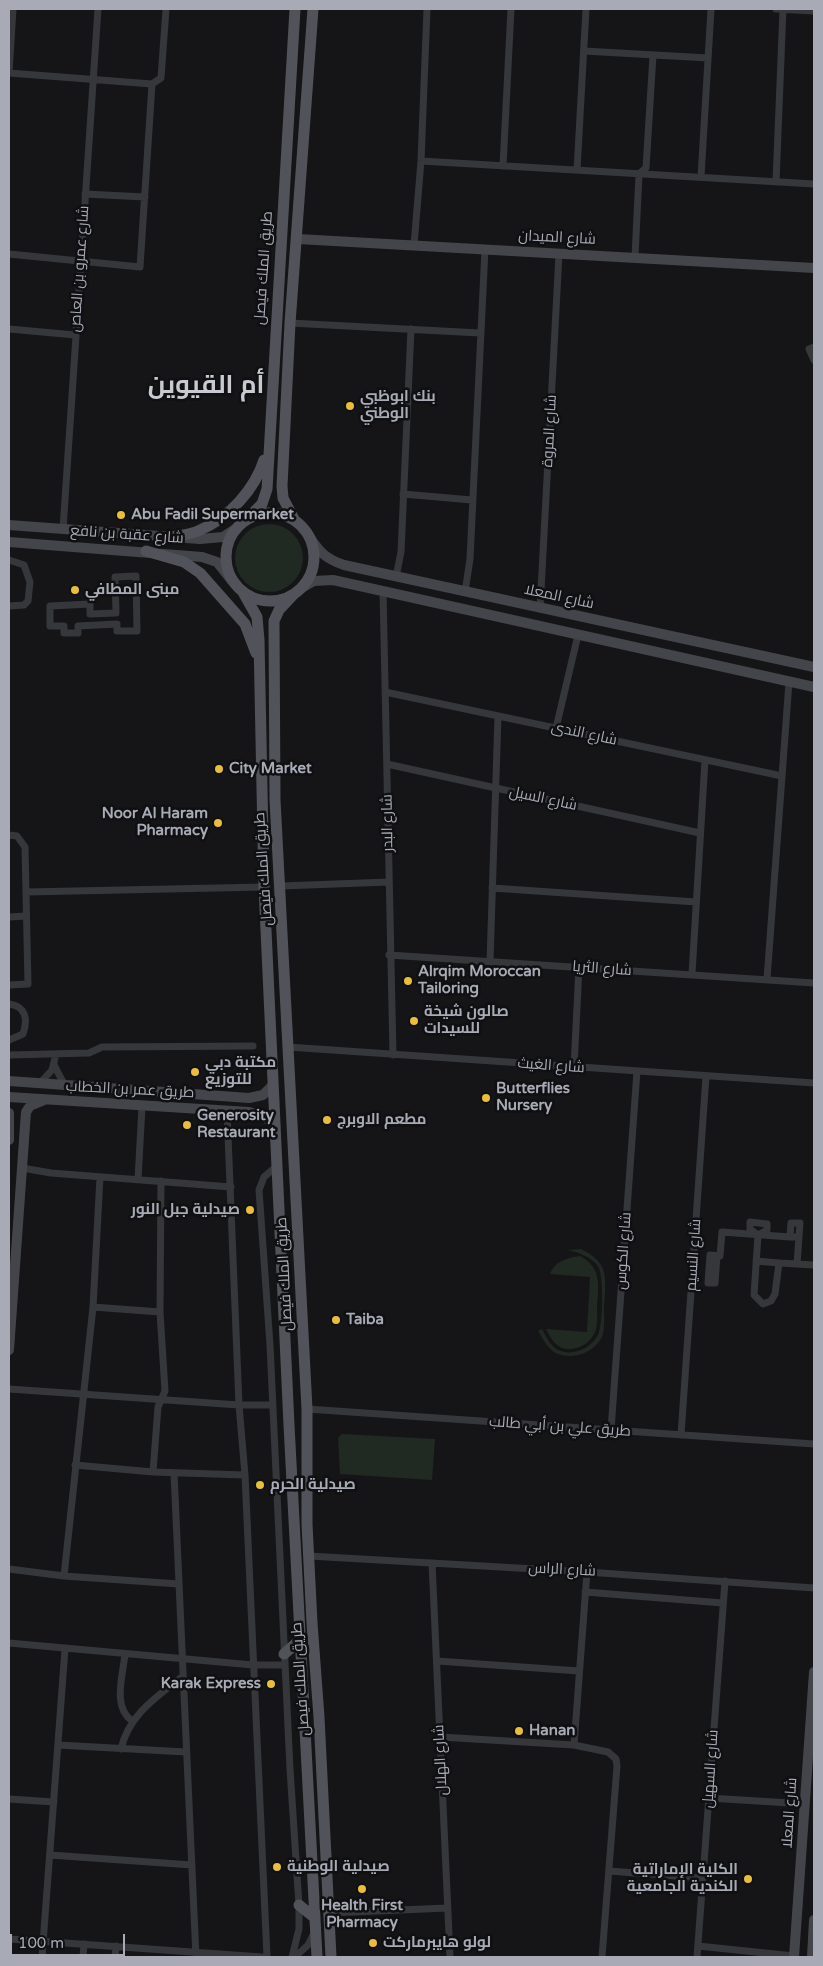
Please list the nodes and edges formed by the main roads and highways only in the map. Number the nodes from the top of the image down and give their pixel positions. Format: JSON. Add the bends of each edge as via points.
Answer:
{"nodes":[{"id":1,"x":295,"y":9,"type":"edge"},
{"id":2,"x":313,"y":9,"type":"edge"},
{"id":3,"x":268,"y":446,"type":"junction"},
{"id":4,"x":295,"y":521,"type":"junction"},
{"id":5,"x":241,"y":525,"type":"junction"},
{"id":6,"x":170,"y":537,"type":"road end"},
{"id":7,"x":146,"y":552,"type":"road end"},
{"id":8,"x":296,"y":592,"type":"junction"},
{"id":9,"x":244,"y":594,"type":"junction"},
{"id":10,"x":259,"y":664,"type":"junction"},
{"id":11,"x":289,"y":1425,"type":"junction"},
{"id":12,"x":309,"y":1556,"type":"junction"},
{"id":13,"x":300,"y":1640,"type":"junction"},
{"id":14,"x":284,"y":1659,"type":"road end"},
{"id":15,"x":299,"y":1905,"type":"road end"},
{"id":16,"x":314,"y":1918,"type":"junction"},
{"id":17,"x":316,"y":1957,"type":"edge"},
{"id":18,"x":331,"y":1957,"type":"edge"}],
"edges":[{"from":1,"to":3,"type":"main road","name":"طريق الملك فيصل"},
{"from":2,"to":4,"type":"main road","name":"طريق الملك فيصل","via":[[290,323],[282,486],[283,498]]},
{"from":3,"to":5,"type":"main road","name":"طريق الملك فيصل","via":[[267,489],[262,504]]},
{"from":3,"to":6,"type":"main road","via":[[255,481],[229,512],[200,530]]},
{"from":4,"to":5,"type":"main road","via":[[270,513],[257,515]]},
{"from":4,"to":8,"type":"main road","via":[[309,536],[313,550],[309,578]]},
{"from":5,"to":9,"type":"main road","via":[[229,540],[226,554],[232,581]]},
{"from":7,"to":10,"type":"main road","via":[[184,562],[200,573],[245,624]]},
{"from":8,"to":9,"type":"main road","via":[[268,602]]},
{"from":8,"to":12,"type":"main road","name":"طريق الملك فيصل","via":[[279,610],[274,621],[274,800],[307,1409]]},
{"from":9,"to":10,"type":"main road","name":"طريق الملك فيصل","via":[[256,616]]},
{"from":10,"to":11,"type":"main road","name":"طريق الملك فيصل","via":[[264,886]]},
{"from":11,"to":12,"type":"main road","via":[[296,1466],[301,1552]]},
{"from":11,"to":13,"type":"main road","name":"طريق الملك فيصل"},
{"from":12,"to":18,"type":"main road","name":"طريق الملك فيصل"},
{"from":13,"to":14,"type":"main road"},
{"from":13,"to":16,"type":"main road","name":"طريق الملك فيصل"},
{"from":15,"to":16,"type":"main road"},
{"from":16,"to":17,"type":"main road","name":"طريق الملك فيصل"}]}
